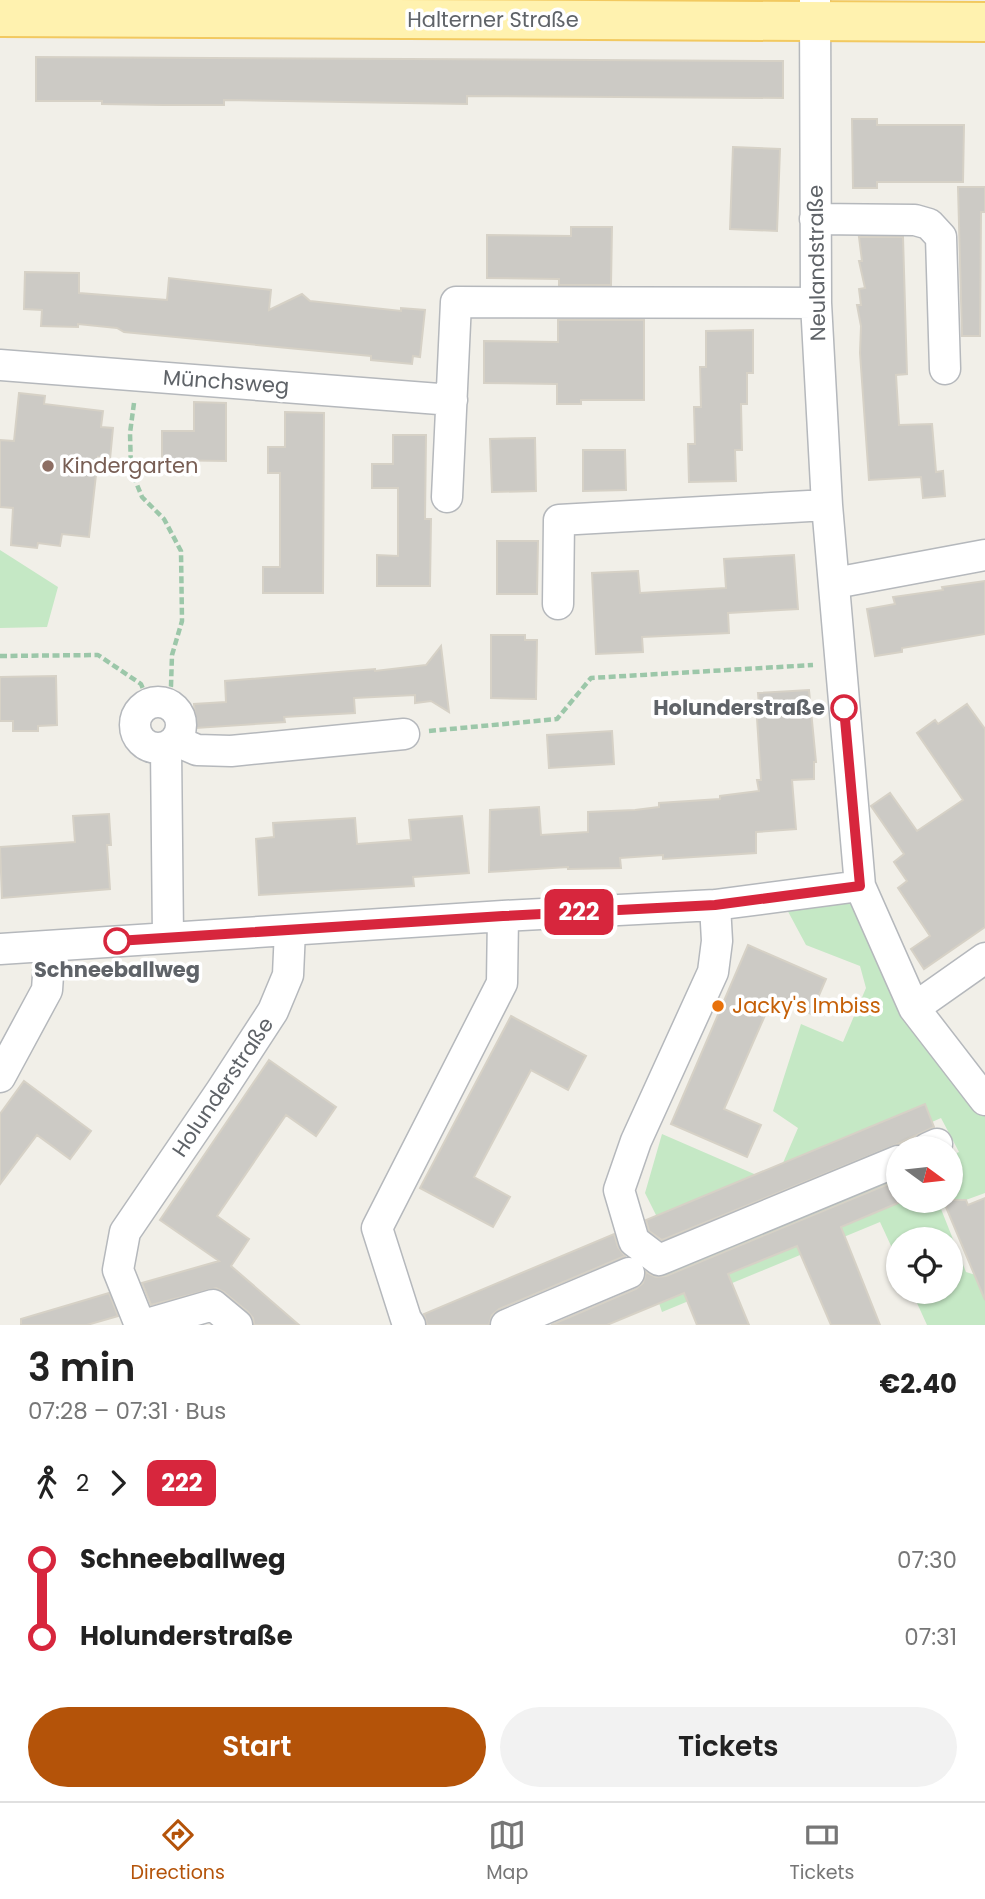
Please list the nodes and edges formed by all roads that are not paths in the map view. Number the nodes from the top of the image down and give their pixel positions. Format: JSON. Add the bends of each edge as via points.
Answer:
{"nodes":[{"id":1,"x":815,"y":10,"type":"edge"},
{"id":2,"x":0,"y":17,"type":"edge"},
{"id":3,"x":985,"y":22,"type":"edge"},
{"id":4,"x":815,"y":219,"type":"junction"},
{"id":5,"x":816,"y":303,"type":"junction"},
{"id":6,"x":0,"y":365,"type":"edge"},
{"id":7,"x":945,"y":369,"type":"dead end"},
{"id":8,"x":452,"y":400,"type":"junction"},
{"id":9,"x":447,"y":497,"type":"dead end"},
{"id":10,"x":827,"y":505,"type":"junction"},
{"id":11,"x":985,"y":555,"type":"edge"},
{"id":12,"x":835,"y":583,"type":"junction"},
{"id":13,"x":558,"y":604,"type":"dead end"},
{"id":14,"x":404,"y":734,"type":"road end"},
{"id":15,"x":171,"y":745,"type":"junction"},
{"id":16,"x":860,"y":886,"type":"junction"},
{"id":17,"x":715,"y":905,"type":"junction"},
{"id":18,"x":503,"y":916,"type":"junction"},
{"id":19,"x":290,"y":930,"type":"junction"},
{"id":20,"x":167,"y":937,"type":"junction"},
{"id":21,"x":50,"y":946,"type":"junction"},
{"id":22,"x":0,"y":949,"type":"edge"},
{"id":23,"x":985,"y":958,"type":"edge"},
{"id":24,"x":914,"y":1008,"type":"junction"},
{"id":25,"x":0,"y":1077,"type":"edge"},
{"id":26,"x":985,"y":1100,"type":"edge"},
{"id":27,"x":886,"y":1165,"type":"edge"},
{"id":28,"x":629,"y":1273,"type":"dead end"},
{"id":29,"x":142,"y":1325,"type":"edge"},
{"id":30,"x":237,"y":1325,"type":"edge"},
{"id":31,"x":410,"y":1325,"type":"edge"},
{"id":32,"x":506,"y":1325,"type":"edge"}],
"edges":[{"from":1,"to":2,"type":"main road","name":"Halterner Straße"},
{"from":1,"to":3,"type":"main road","name":"Halterner Straße"},
{"from":1,"to":4,"type":"street","name":"Neulandstraße"},
{"from":4,"to":5,"type":"street","name":"Neulandstraße"},
{"from":4,"to":7,"type":"street","via":[[915,220],[929,224],[941,237]]},
{"from":5,"to":8,"type":"street","via":[[456,302]]},
{"from":5,"to":10,"type":"street","name":"Neulandstraße"},
{"from":6,"to":8,"type":"street","name":"Münchsweg"},
{"from":8,"to":9,"type":"street"},
{"from":10,"to":12,"type":"street","name":"Neulandstraße"},
{"from":10,"to":13,"type":"street","via":[[559,520]]},
{"from":11,"to":12,"type":"street"},
{"from":12,"to":16,"type":"street","name":"Neulandstraße"},
{"from":14,"to":15,"type":"street","via":[[232,751]]},
{"from":15,"to":15,"type":"street","via":[[156,749],[139,739],[135,719],[141,710],[158,703],[176,710],[181,731]]},
{"from":15,"to":20,"type":"street"},
{"from":16,"to":17,"type":"street"},
{"from":16,"to":24,"type":"street","name":"Neulandstraße"},
{"from":17,"to":18,"type":"street"},
{"from":17,"to":27,"type":"street","via":[[713,972],[636,1141],[619,1190],[634,1241],[659,1261]]},
{"from":18,"to":19,"type":"street"},
{"from":18,"to":31,"type":"street","via":[[502,983],[377,1228]]},
{"from":19,"to":20,"type":"street"},
{"from":19,"to":29,"type":"street","name":"Holunderstraße","via":[[288,975],[273,1011],[125,1232],[118,1270]]},
{"from":20,"to":21,"type":"street"},
{"from":21,"to":22,"type":"street"},
{"from":21,"to":25,"type":"street","via":[[47,990]]},
{"from":23,"to":24,"type":"street"},
{"from":24,"to":26,"type":"street","name":"Neulandstraße"},
{"from":28,"to":32,"type":"street"},
{"from":29,"to":30,"type":"street","via":[[213,1305]]}]}
